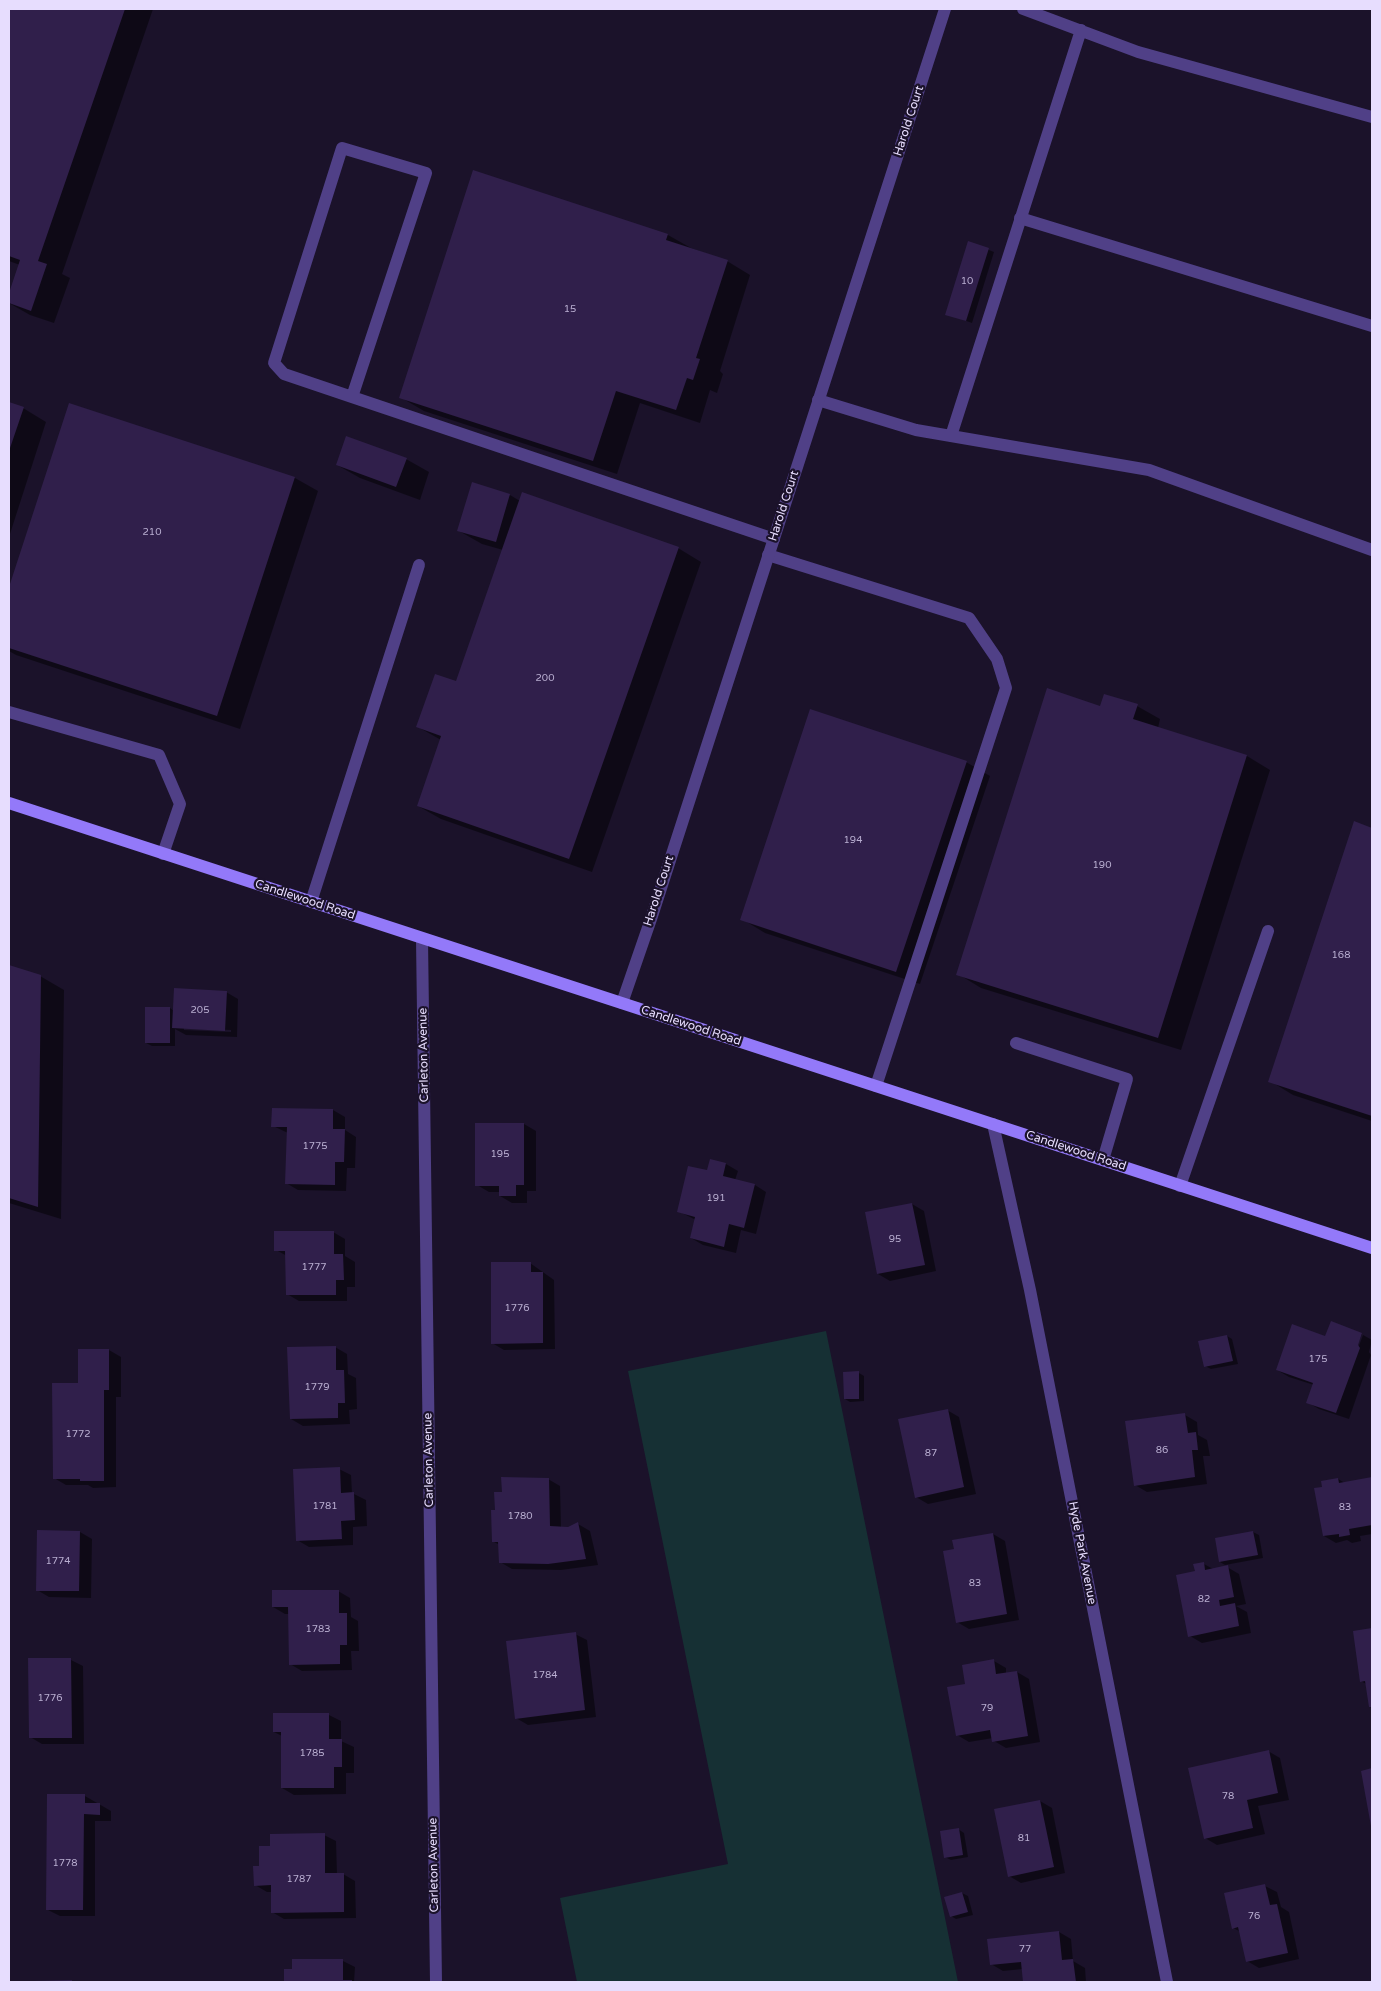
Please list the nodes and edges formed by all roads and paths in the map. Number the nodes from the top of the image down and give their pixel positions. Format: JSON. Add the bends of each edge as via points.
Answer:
{"nodes":[{"id":1,"x":945,"y":9,"type":"edge"},
{"id":2,"x":1023,"y":9,"type":"edge"},
{"id":3,"x":1081,"y":30,"type":"junction"},
{"id":4,"x":1372,"y":117,"type":"edge"},
{"id":5,"x":1020,"y":218,"type":"junction"},
{"id":6,"x":1372,"y":326,"type":"edge"},
{"id":7,"x":352,"y":398,"type":"junction"},
{"id":8,"x":818,"y":400,"type":"junction"},
{"id":9,"x":951,"y":436,"type":"junction"},
{"id":10,"x":774,"y":539,"type":"junction"},
{"id":11,"x":1372,"y":550,"type":"edge"},
{"id":12,"x":768,"y":555,"type":"junction"},
{"id":13,"x":419,"y":565,"type":"dead end"},
{"id":14,"x":9,"y":712,"type":"edge"},
{"id":15,"x":9,"y":803,"type":"edge"},
{"id":16,"x":163,"y":854,"type":"junction"},
{"id":17,"x":311,"y":902,"type":"junction"},
{"id":18,"x":1268,"y":932,"type":"dead end"},
{"id":19,"x":422,"y":939,"type":"junction"},
{"id":20,"x":622,"y":1003,"type":"junction"},
{"id":21,"x":1016,"y":1043,"type":"dead end"},
{"id":22,"x":876,"y":1086,"type":"junction"},
{"id":23,"x":993,"y":1124,"type":"junction"},
{"id":24,"x":1103,"y":1160,"type":"junction"},
{"id":25,"x":1180,"y":1186,"type":"junction"},
{"id":26,"x":1372,"y":1248,"type":"edge"},
{"id":27,"x":436,"y":1982,"type":"edge"},
{"id":28,"x":1167,"y":1982,"type":"edge"}],
"edges":[{"from":1,"to":8,"type":"street","name":"Harold Court"},
{"from":2,"to":3,"type":"street"},
{"from":3,"to":4,"type":"street","via":[[1138,52]]},
{"from":3,"to":5,"type":"street"},
{"from":5,"to":6,"type":"street"},
{"from":5,"to":9,"type":"street"},
{"from":7,"to":7,"type":"street","via":[[284,374],[274,363],[342,148],[426,173]]},
{"from":7,"to":10,"type":"street"},
{"from":8,"to":9,"type":"street","via":[[916,430]]},
{"from":8,"to":10,"type":"street","name":"Harold Court"},
{"from":9,"to":11,"type":"street","via":[[1149,470]]},
{"from":10,"to":12,"type":"street","name":"Harold Court"},
{"from":12,"to":20,"type":"street","name":"Harold Court"},
{"from":12,"to":22,"type":"street","via":[[969,618],[997,660],[1006,688]]},
{"from":13,"to":17,"type":"street"},
{"from":14,"to":16,"type":"street","via":[[159,755],[180,804]]},
{"from":15,"to":16,"type":"street","name":"Candlewood Road"},
{"from":16,"to":17,"type":"street","name":"Candlewood Road"},
{"from":17,"to":19,"type":"street","name":"Candlewood Road"},
{"from":18,"to":25,"type":"street"},
{"from":19,"to":20,"type":"street","name":"Candlewood Road"},
{"from":19,"to":27,"type":"street","name":"Carleton Avenue"},
{"from":20,"to":22,"type":"street","name":"Candlewood Road"},
{"from":21,"to":24,"type":"street","via":[[1127,1079]]},
{"from":22,"to":23,"type":"street","name":"Candlewood Road"},
{"from":23,"to":24,"type":"street","name":"Candlewood Road"},
{"from":23,"to":28,"type":"street","name":"Hyde Park Avenue","via":[[1030,1290]]},
{"from":24,"to":25,"type":"street","name":"Candlewood Road"},
{"from":25,"to":26,"type":"street","name":"Candlewood Road"}]}
